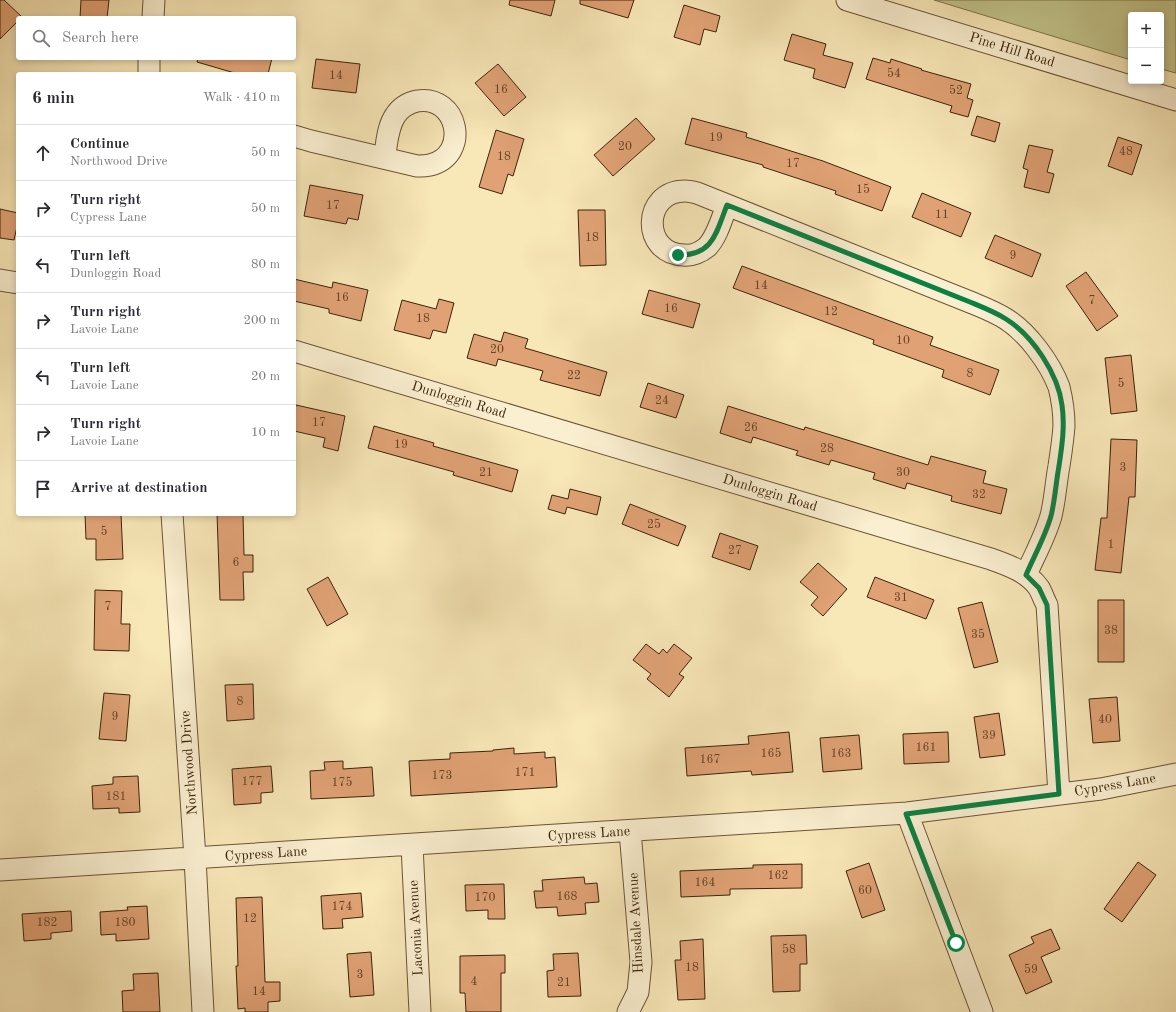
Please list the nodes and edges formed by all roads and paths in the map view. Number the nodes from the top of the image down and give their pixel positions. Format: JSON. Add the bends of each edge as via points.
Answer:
{"nodes":[{"id":1,"x":154,"y":0,"type":"edge"},
{"id":2,"x":847,"y":0,"type":"edge"},
{"id":3,"x":153,"y":16,"type":"edge"},
{"id":4,"x":149,"y":60,"type":"edge"},
{"id":5,"x":149,"y":72,"type":"edge"},
{"id":6,"x":1176,"y":100,"type":"edge"},
{"id":7,"x":296,"y":137,"type":"edge"},
{"id":8,"x":384,"y":158,"type":"dead end"},
{"id":9,"x":727,"y":205,"type":"dead end"},
{"id":10,"x":0,"y":280,"type":"edge"},
{"id":11,"x":16,"y":283,"type":"edge"},
{"id":12,"x":296,"y":352,"type":"edge"},
{"id":13,"x":172,"y":516,"type":"edge"},
{"id":14,"x":1026,"y":575,"type":"junction"},
{"id":15,"x":1176,"y":774,"type":"edge"},
{"id":16,"x":1059,"y":794,"type":"junction"},
{"id":17,"x":906,"y":814,"type":"junction"},
{"id":18,"x":630,"y":831,"type":"junction"},
{"id":19,"x":412,"y":845,"type":"junction"},
{"id":20,"x":195,"y":858,"type":"junction"},
{"id":21,"x":0,"y":870,"type":"edge"},
{"id":22,"x":203,"y":1012,"type":"edge"},
{"id":23,"x":420,"y":1012,"type":"edge"},
{"id":24,"x":628,"y":1012,"type":"edge"},
{"id":25,"x":982,"y":1012,"type":"edge"}],
"edges":[{"from":1,"to":3,"type":"street"},
{"from":2,"to":6,"type":"street","name":"Pine Hill Road"},
{"from":4,"to":5,"type":"street"},
{"from":7,"to":8,"type":"street"},
{"from":9,"to":14,"type":"street","via":[[987,309],[1006,319],[1023,333],[1039,352],[1059,388],[1064,426],[1051,516]]},
{"from":10,"to":11,"type":"street"},
{"from":12,"to":14,"type":"street","name":"Dunloggin Road","via":[[991,559],[1009,565]]},
{"from":13,"to":20,"type":"street","name":"Northwood Drive"},
{"from":14,"to":16,"type":"street","name":"Dunloggin Road","via":[[1039,588],[1047,605]]},
{"from":15,"to":16,"type":"street","name":"Cypress Lane","via":[[1101,789]]},
{"from":16,"to":17,"type":"street","name":"Cypress Lane"},
{"from":17,"to":18,"type":"street","name":"Cypress Lane"},
{"from":17,"to":25,"type":"street"},
{"from":18,"to":19,"type":"street","name":"Cypress Lane"},
{"from":18,"to":24,"type":"street","name":"Hinsdale Avenue","via":[[641,962],[638,992]]},
{"from":19,"to":20,"type":"street","name":"Cypress Lane"},
{"from":19,"to":23,"type":"street","name":"Laconia Avenue"},
{"from":20,"to":21,"type":"street","name":"Cypress Lane"},
{"from":20,"to":22,"type":"street","name":"Northwood Drive"}]}
